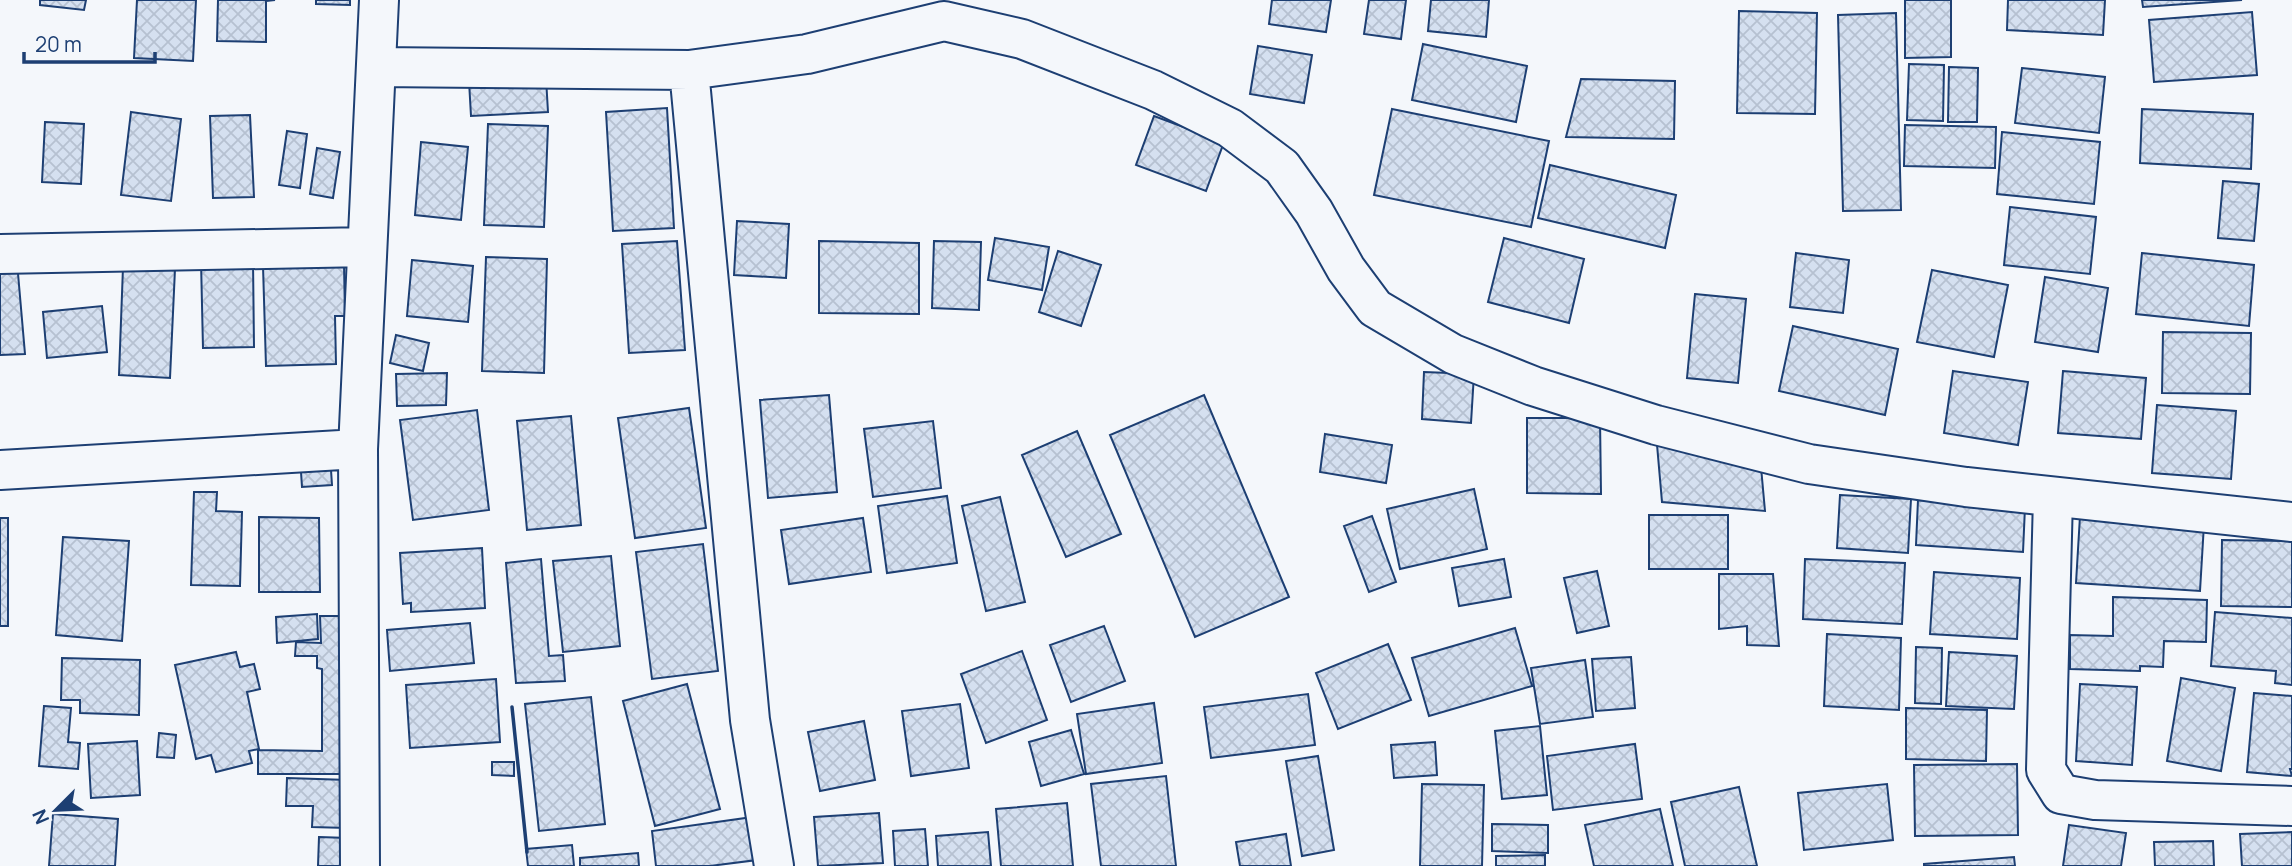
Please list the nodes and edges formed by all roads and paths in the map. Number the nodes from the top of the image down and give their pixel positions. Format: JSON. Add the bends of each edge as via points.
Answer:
{"nodes":[{"id":1,"x":379,"y":0,"type":"edge"},
{"id":2,"x":377,"y":68,"type":"junction"},
{"id":3,"x":689,"y":70,"type":"junction"},
{"id":4,"x":367,"y":247,"type":"junction"},
{"id":5,"x":0,"y":254,"type":"edge"},
{"id":6,"x":358,"y":449,"type":"junction"},
{"id":7,"x":0,"y":470,"type":"edge"},
{"id":8,"x":2053,"y":497,"type":"junction"},
{"id":9,"x":2292,"y":522,"type":"edge"},
{"id":10,"x":2292,"y":806,"type":"edge"},
{"id":11,"x":360,"y":866,"type":"edge"},
{"id":12,"x":775,"y":866,"type":"edge"}],
"edges":[{"from":1,"to":2,"type":"street"},
{"from":2,"to":3,"type":"street"},
{"from":2,"to":4,"type":"street"},
{"from":3,"to":8,"type":"street","via":[[807,54],[944,21],[1022,39],[1153,90],[1230,128],[1282,167],[1376,308],[1453,354],[1533,386],[1656,425],[1809,464]]},
{"from":3,"to":12,"type":"street","via":[[750,720]]},
{"from":4,"to":5,"type":"street"},
{"from":4,"to":6,"type":"street"},
{"from":6,"to":7,"type":"street"},
{"from":6,"to":11,"type":"street"},
{"from":8,"to":9,"type":"street"},
{"from":8,"to":10,"type":"street","via":[[2046,770],[2062,794],[2095,800]]}]}
